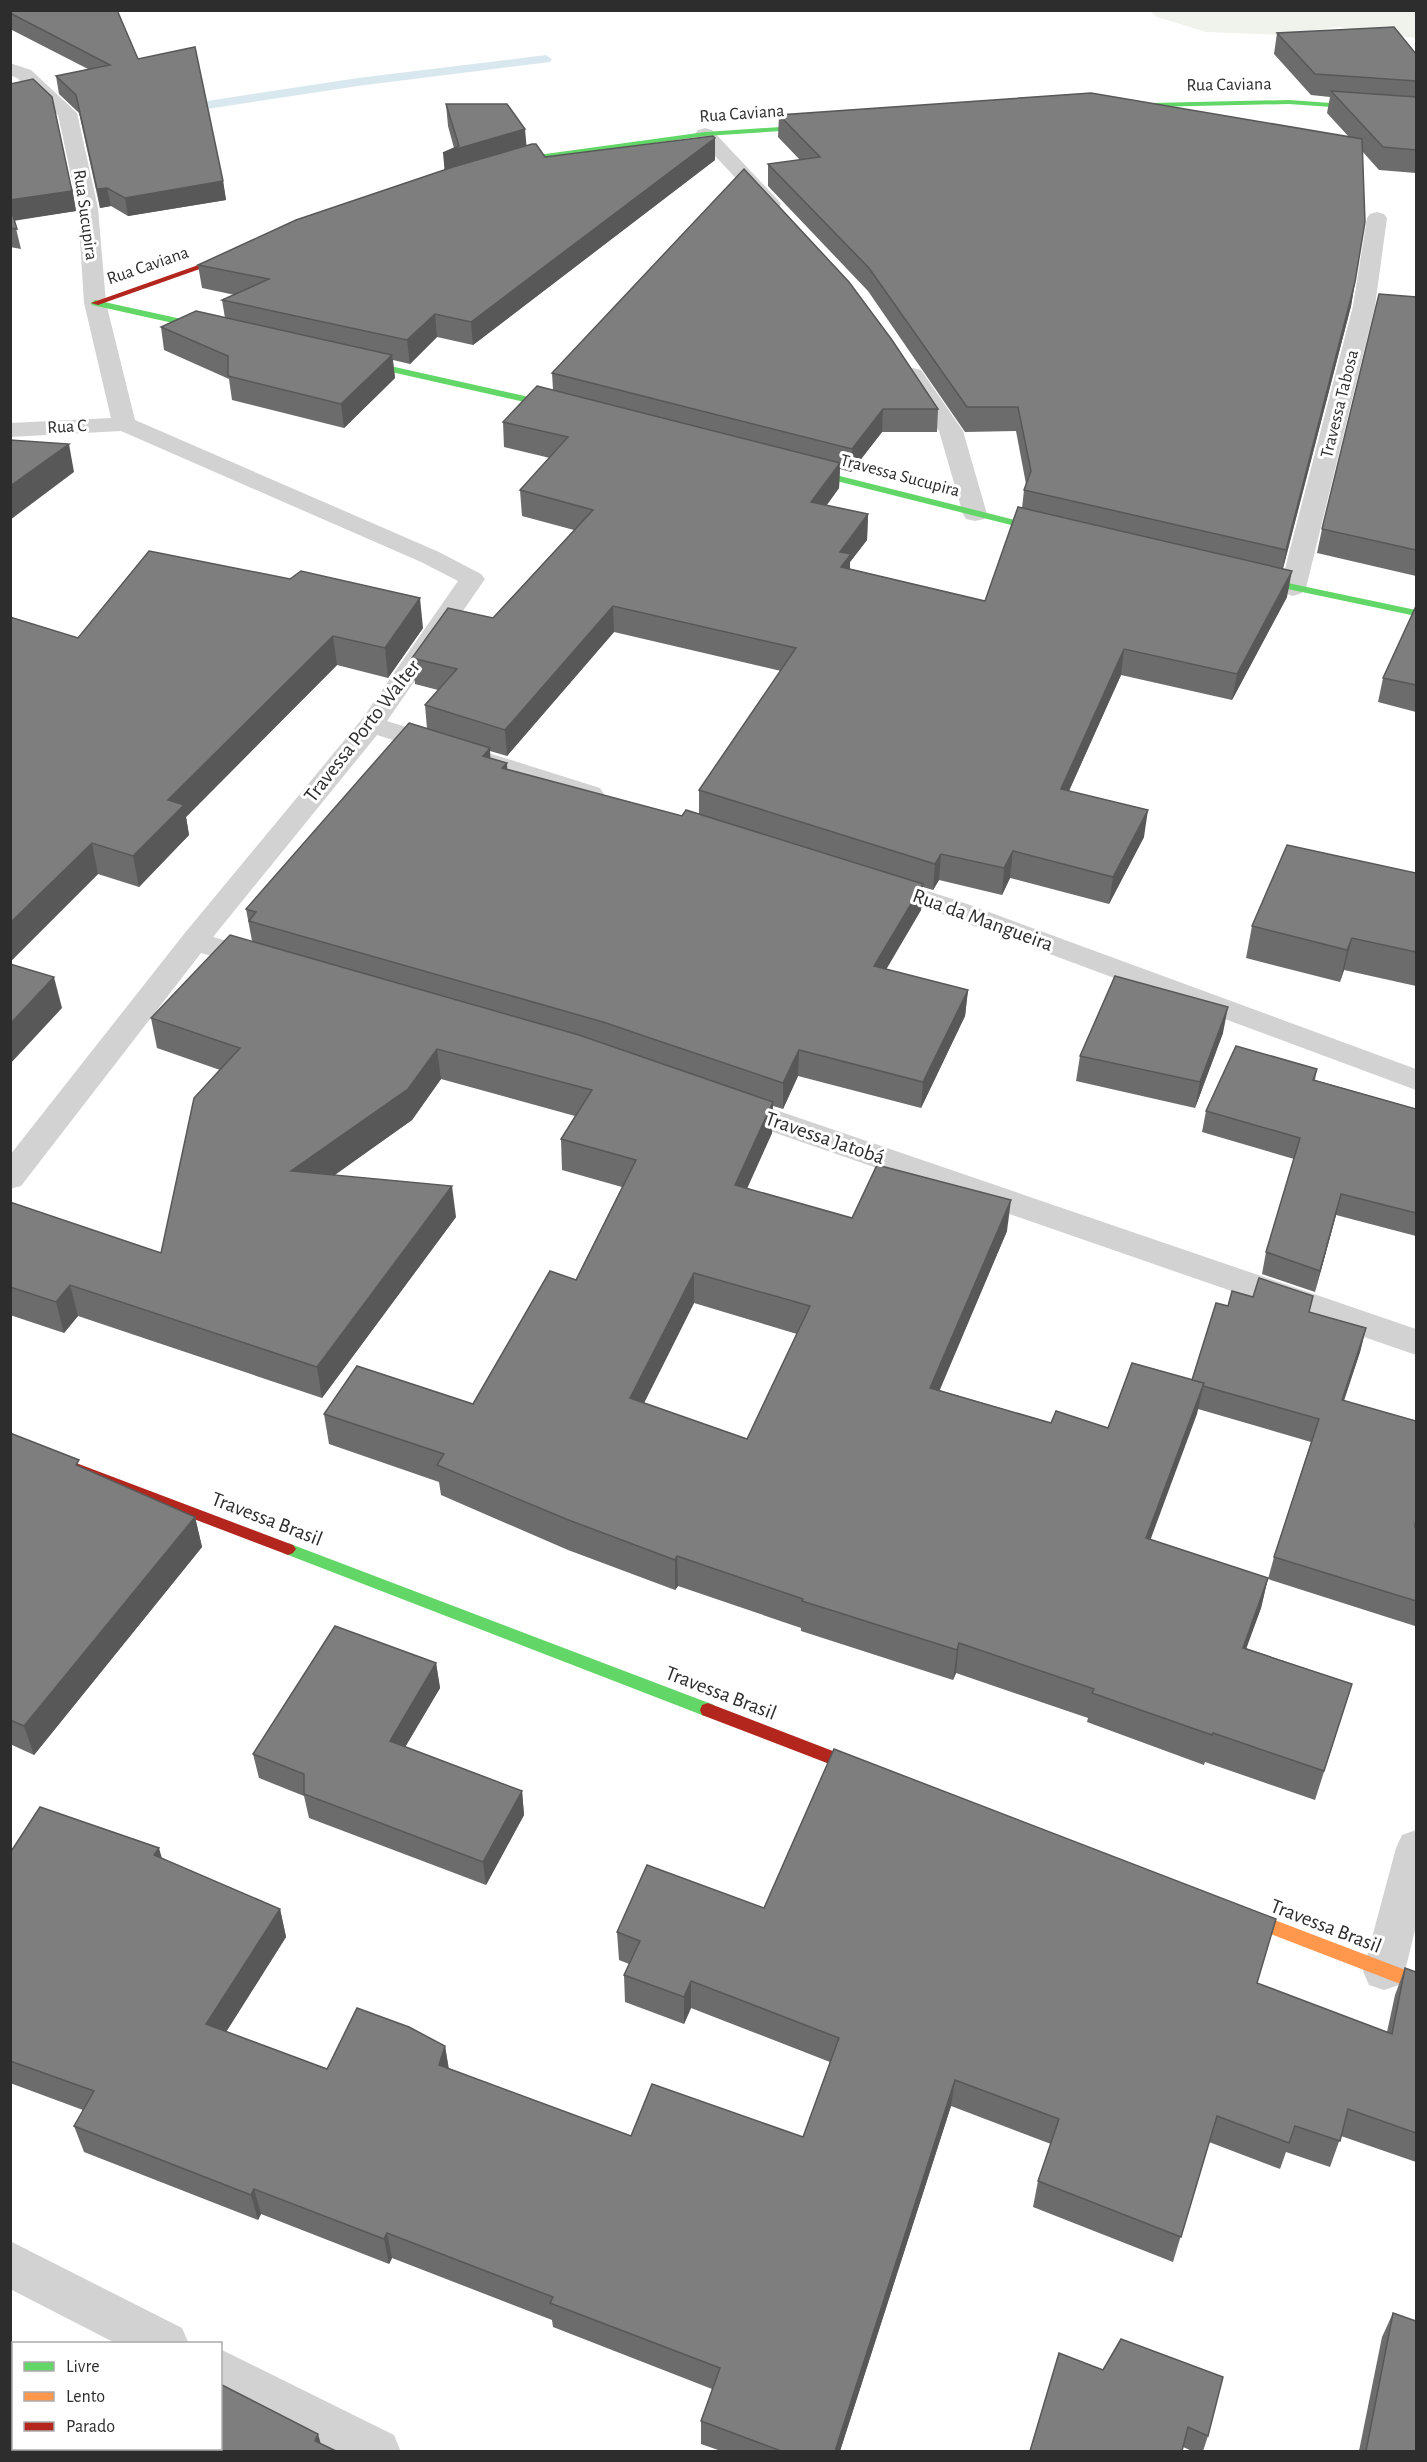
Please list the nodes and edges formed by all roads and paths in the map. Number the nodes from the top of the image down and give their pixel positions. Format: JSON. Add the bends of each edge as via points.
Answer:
{"nodes":[{"id":1,"x":15,"y":73,"type":"edge"},
{"id":2,"x":1097,"y":107,"type":"edge"},
{"id":3,"x":1416,"y":111,"type":"edge"},
{"id":4,"x":835,"y":125,"type":"edge"},
{"id":5,"x":705,"y":134,"type":"junction"},
{"id":6,"x":489,"y":170,"type":"edge"},
{"id":7,"x":1377,"y":218,"type":"dead end"},
{"id":8,"x":785,"y":220,"type":"edge"},
{"id":9,"x":249,"y":250,"type":"edge"},
{"id":10,"x":95,"y":303,"type":"junction"},
{"id":11,"x":234,"y":334,"type":"edge"},
{"id":12,"x":338,"y":357,"type":"edge"},
{"id":13,"x":902,"y":358,"type":"edge"},
{"id":14,"x":582,"y":412,"type":"edge"},
{"id":15,"x":124,"y":424,"type":"junction"},
{"id":16,"x":10,"y":430,"type":"edge"},
{"id":17,"x":778,"y":463,"type":"edge"},
{"id":18,"x":975,"y":514,"type":"junction"},
{"id":19,"x":1066,"y":535,"type":"edge"},
{"id":20,"x":1236,"y":575,"type":"edge"},
{"id":21,"x":1293,"y":588,"type":"junction"},
{"id":22,"x":1416,"y":613,"type":"edge"},
{"id":23,"x":370,"y":725,"type":"junction"},
{"id":24,"x":620,"y":803,"type":"edge"},
{"id":25,"x":858,"y":878,"type":"edge"},
{"id":26,"x":194,"y":941,"type":"junction"},
{"id":27,"x":285,"y":968,"type":"edge"},
{"id":28,"x":1416,"y":1080,"type":"edge"},
{"id":29,"x":703,"y":1096,"type":"edge"},
{"id":30,"x":10,"y":1178,"type":"edge"},
{"id":31,"x":1416,"y":1342,"type":"edge"},
{"id":32,"x":10,"y":1443,"type":"edge"},
{"id":33,"x":882,"y":1777,"type":"edge"},
{"id":34,"x":1416,"y":1848,"type":"edge"},
{"id":35,"x":1217,"y":1906,"type":"edge"},
{"id":36,"x":1400,"y":1977,"type":"edge"},
{"id":37,"x":10,"y":2264,"type":"edge"},
{"id":38,"x":164,"y":2342,"type":"edge"},
{"id":39,"x":222,"y":2373,"type":"edge"},
{"id":40,"x":377,"y":2451,"type":"edge"}],
"edges":[{"from":1,"to":10,"type":"street","name":"Rua Sucupira","via":[[67,113],[88,208]]},
{"from":2,"to":3,"type":"street","name":"Rua Caviana","via":[[1289,102]]},
{"from":4,"to":5,"type":"street","name":"Rua Caviana"},
{"from":5,"to":6,"type":"street","name":"Rua Caviana","via":[[531,158]]},
{"from":5,"to":8,"type":"street"},
{"from":7,"to":21,"type":"street","name":"Travessa Tabosa","via":[[1364,306]]},
{"from":9,"to":10,"type":"street","name":"Rua Caviana"},
{"from":10,"to":11,"type":"street"},
{"from":10,"to":15,"type":"street","name":"Rua Sucupira"},
{"from":12,"to":14,"type":"street"},
{"from":13,"to":18,"type":"street","via":[[951,431]]},
{"from":15,"to":16,"type":"street","name":"Rua C"},
{"from":15,"to":23,"type":"street","name":"Travessa Porto Walter","via":[[430,557],[472,579]]},
{"from":17,"to":18,"type":"street","name":"Travessa Sucupira"},
{"from":18,"to":19,"type":"street","name":"Travessa Sucupira"},
{"from":20,"to":21,"type":"street"},
{"from":21,"to":22,"type":"street"},
{"from":23,"to":24,"type":"street"},
{"from":23,"to":26,"type":"street","name":"Travessa Porto Walter"},
{"from":25,"to":28,"type":"street","name":"Rua da Mangueira","via":[[960,911]]},
{"from":26,"to":27,"type":"street"},
{"from":26,"to":30,"type":"street","name":"Travessa Porto Walter"},
{"from":29,"to":31,"type":"street","name":"Travessa Jatobá"},
{"from":32,"to":33,"type":"street","name":"Travessa Brasil"},
{"from":34,"to":36,"type":"street"},
{"from":35,"to":36,"type":"street","name":"Travessa Brasil"},
{"from":37,"to":38,"type":"street"},
{"from":39,"to":40,"type":"street"}]}
